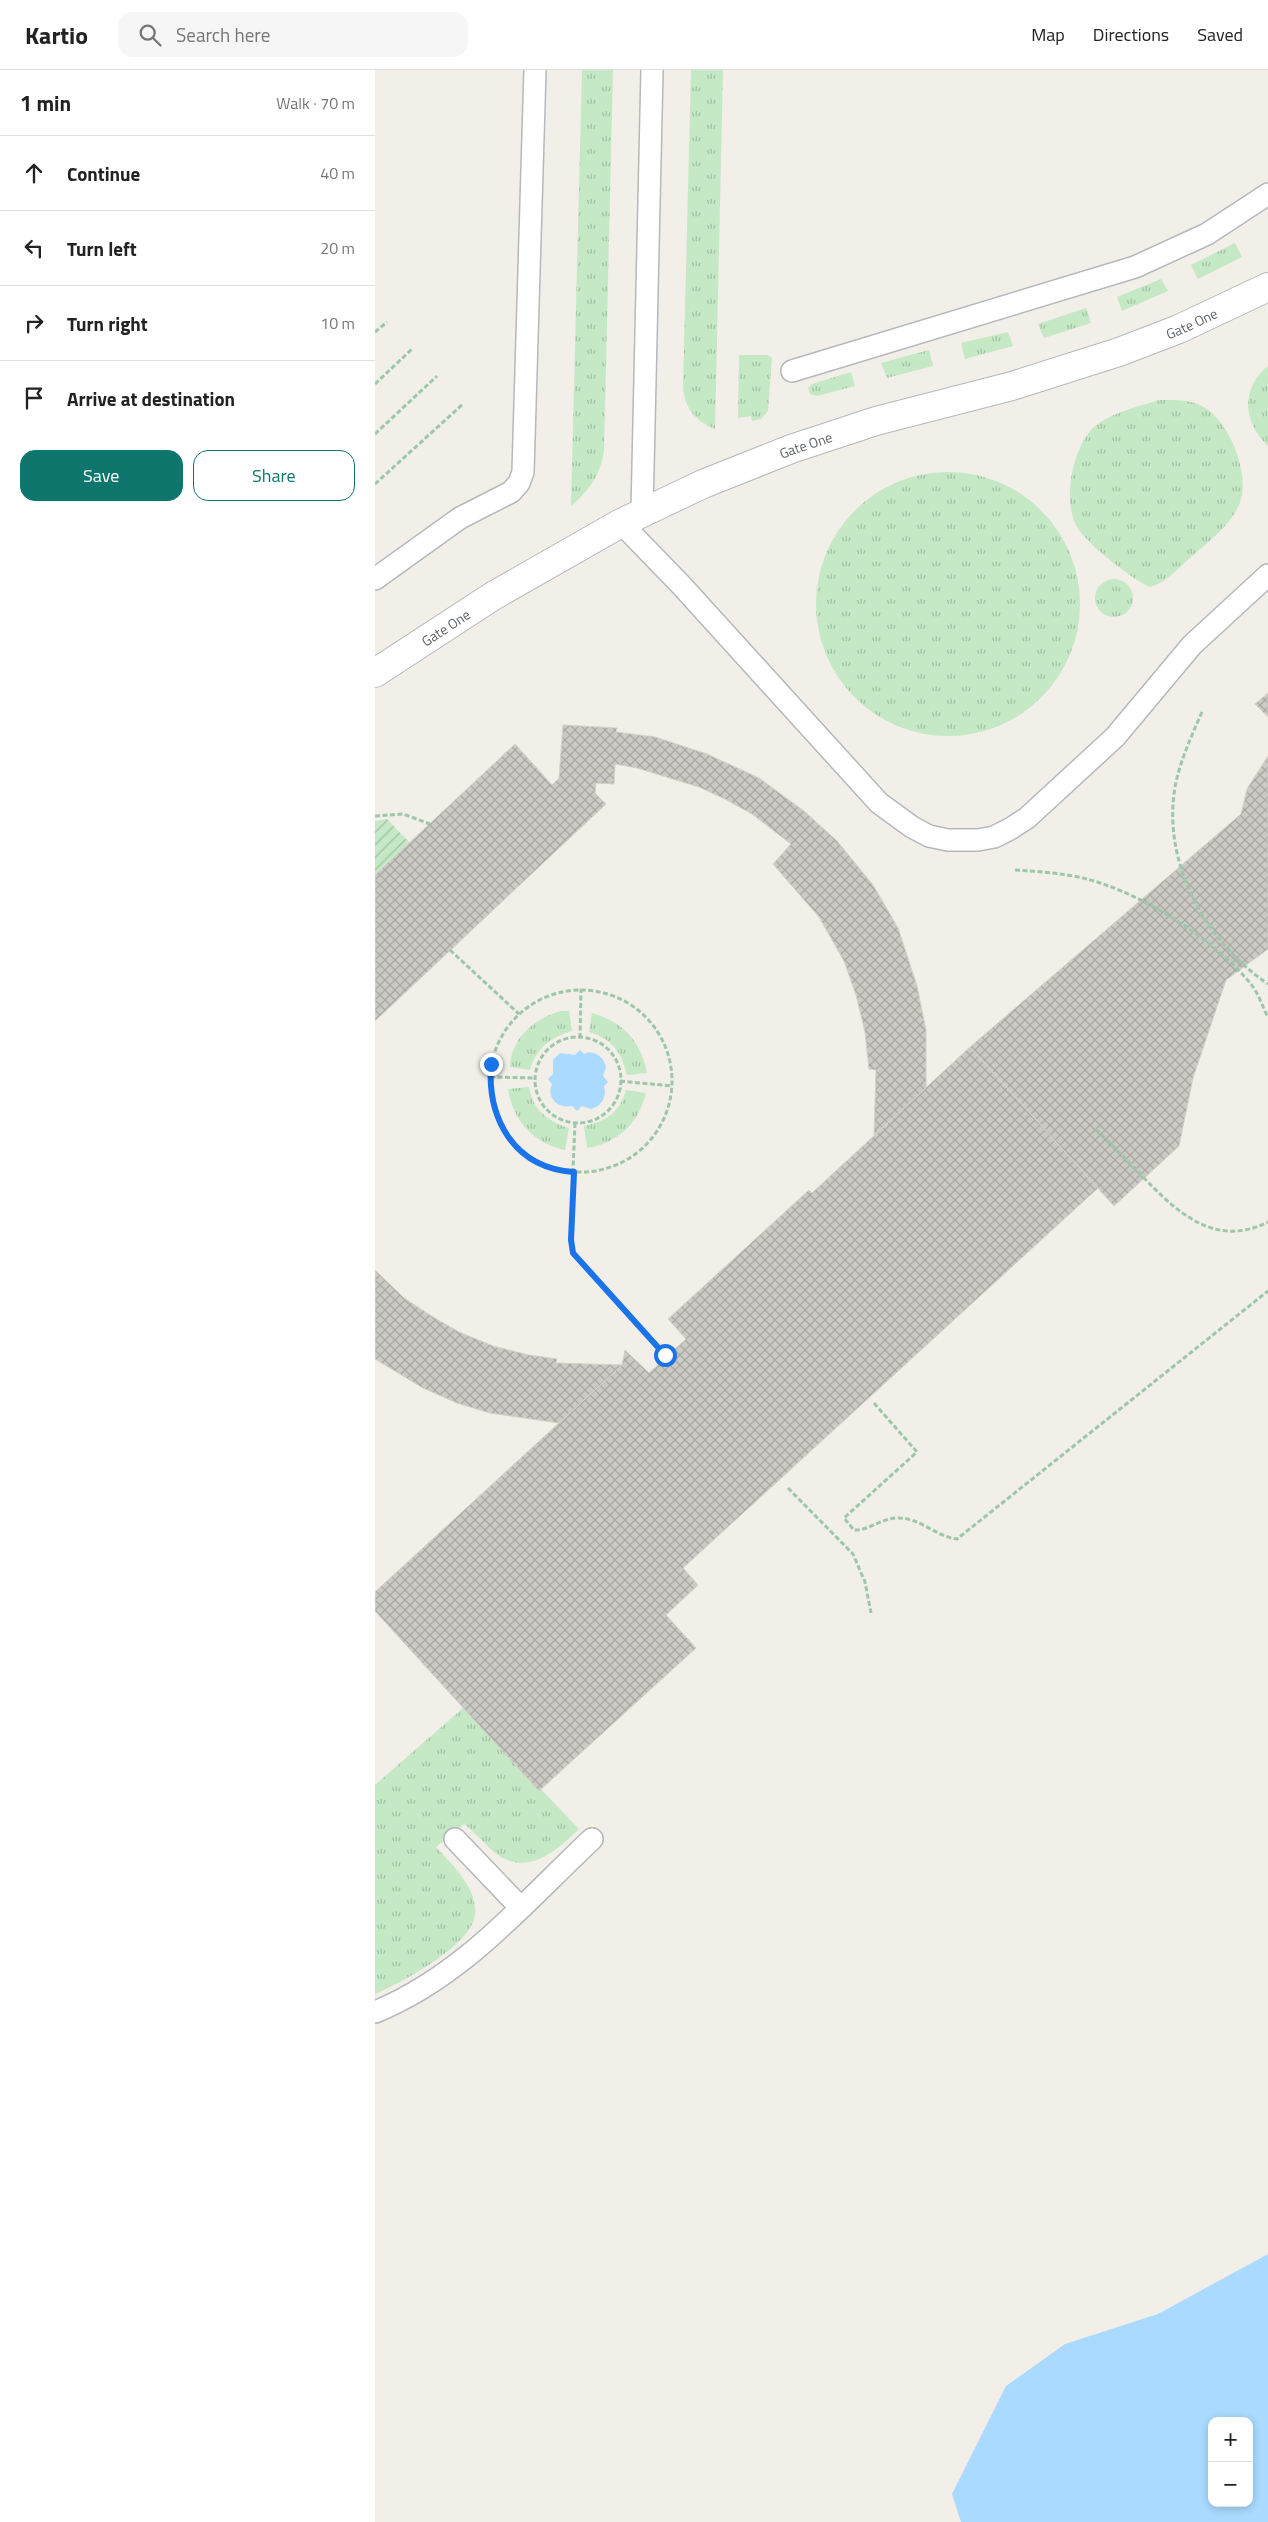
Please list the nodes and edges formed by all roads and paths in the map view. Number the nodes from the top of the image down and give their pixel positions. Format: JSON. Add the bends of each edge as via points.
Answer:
{"nodes":[{"id":1,"x":535,"y":70,"type":"edge"},
{"id":2,"x":652,"y":70,"type":"edge"},
{"id":3,"x":1268,"y":194,"type":"edge"},
{"id":4,"x":1268,"y":287,"type":"edge"},
{"id":5,"x":387,"y":322,"type":"dead end"},
{"id":6,"x":375,"y":332,"type":"edge"},
{"id":7,"x":412,"y":349,"type":"dead end"},
{"id":8,"x":792,"y":371,"type":"dead end"},
{"id":9,"x":437,"y":376,"type":"dead end"},
{"id":10,"x":375,"y":384,"type":"edge"},
{"id":11,"x":463,"y":404,"type":"dead end"},
{"id":12,"x":375,"y":434,"type":"edge"},
{"id":13,"x":375,"y":484,"type":"edge"},
{"id":14,"x":631,"y":517,"type":"junction"},
{"id":15,"x":1268,"y":575,"type":"edge"},
{"id":16,"x":375,"y":579,"type":"edge"},
{"id":17,"x":375,"y":673,"type":"edge"},
{"id":18,"x":1202,"y":712,"type":"dead end"},
{"id":19,"x":375,"y":816,"type":"edge"},
{"id":20,"x":430,"y":824,"type":"dead end"},
{"id":21,"x":1015,"y":870,"type":"dead end"},
{"id":22,"x":450,"y":950,"type":"dead end"},
{"id":23,"x":1268,"y":984,"type":"edge"},
{"id":24,"x":581,"y":989,"type":"junction"},
{"id":25,"x":519,"y":1014,"type":"junction"},
{"id":26,"x":1268,"y":1017,"type":"edge"},
{"id":27,"x":580,"y":1038,"type":"junction"},
{"id":28,"x":490,"y":1077,"type":"junction"},
{"id":29,"x":535,"y":1078,"type":"junction"},
{"id":30,"x":620,"y":1082,"type":"junction"},
{"id":31,"x":673,"y":1086,"type":"junction"},
{"id":32,"x":575,"y":1123,"type":"junction"},
{"id":33,"x":1096,"y":1129,"type":"dead end"},
{"id":34,"x":574,"y":1172,"type":"junction"},
{"id":35,"x":1268,"y":1222,"type":"edge"},
{"id":36,"x":1268,"y":1291,"type":"edge"},
{"id":37,"x":665,"y":1355,"type":"dead end"},
{"id":38,"x":874,"y":1403,"type":"dead end"},
{"id":39,"x":788,"y":1488,"type":"dead end"},
{"id":40,"x":871,"y":1613,"type":"dead end"},
{"id":41,"x":455,"y":1839,"type":"dead end"},
{"id":42,"x":592,"y":1839,"type":"dead end"},
{"id":43,"x":520,"y":1907,"type":"junction"},
{"id":44,"x":375,"y":2012,"type":"edge"}],
"edges":[{"from":1,"to":16,"type":"lane","via":[[523,472],[511,492],[460,518]]},
{"from":2,"to":14,"type":"lane"},
{"from":3,"to":8,"type":"lane","via":[[1207,234],[1135,267]]},
{"from":4,"to":14,"type":"street","name":"Gate One","via":[[1179,329],[1119,352],[1045,377],[876,421],[800,446],[710,481]]},
{"from":5,"to":6,"type":"path"},
{"from":7,"to":10,"type":"path"},
{"from":9,"to":12,"type":"path"},
{"from":11,"to":13,"type":"path"},
{"from":14,"to":15,"type":"lane","via":[[682,586],[879,803],[929,836],[963,842],[994,837],[1027,818],[1115,737],[1192,645]]},
{"from":14,"to":17,"type":"street","name":"Gate One","via":[[484,602]]},
{"from":18,"to":23,"type":"path","via":[[1186,747],[1175,788],[1173,822],[1176,852],[1190,894],[1213,933]]},
{"from":19,"to":20,"type":"path","via":[[403,814]]},
{"from":21,"to":26,"type":"path","via":[[1070,876],[1105,884],[1159,910],[1204,940],[1251,984]]},
{"from":22,"to":25,"type":"path"},
{"from":24,"to":25,"type":"path","via":[[564,990],[545,997]]},
{"from":24,"to":27,"type":"path"},
{"from":24,"to":31,"type":"path","via":[[605,992],[641,1011],[655,1026],[665,1045]]},
{"from":25,"to":28,"type":"path","via":[[499,1041]]},
{"from":27,"to":29,"type":"path","via":[[558,1041],[546,1050],[538,1063]]},
{"from":27,"to":30,"type":"path","via":[[601,1043],[612,1053]]},
{"from":28,"to":29,"type":"path"},
{"from":28,"to":34,"type":"path","via":[[494,1111],[520,1150],[540,1163]]},
{"from":29,"to":32,"type":"path","via":[[536,1091],[550,1114]]},
{"from":30,"to":31,"type":"path"},
{"from":30,"to":32,"type":"path","via":[[618,1095],[611,1107],[601,1116]]},
{"from":31,"to":34,"type":"path","via":[[661,1125],[649,1142],[631,1158],[609,1168]]},
{"from":32,"to":34,"type":"path"},
{"from":33,"to":35,"type":"path","via":[[1174,1208],[1197,1223],[1225,1231],[1253,1229]]},
{"from":34,"to":37,"type":"path","via":[[573,1253]]},
{"from":36,"to":38,"type":"path","via":[[957,1539],[913,1520],[885,1519],[854,1530],[844,1518],[917,1452]]},
{"from":39,"to":40,"type":"path","via":[[853,1554],[865,1582]]},
{"from":41,"to":43,"type":"lane"},
{"from":42,"to":43,"type":"lane"},
{"from":43,"to":44,"type":"lane","via":[[459,1965],[400,2002]]}]}
